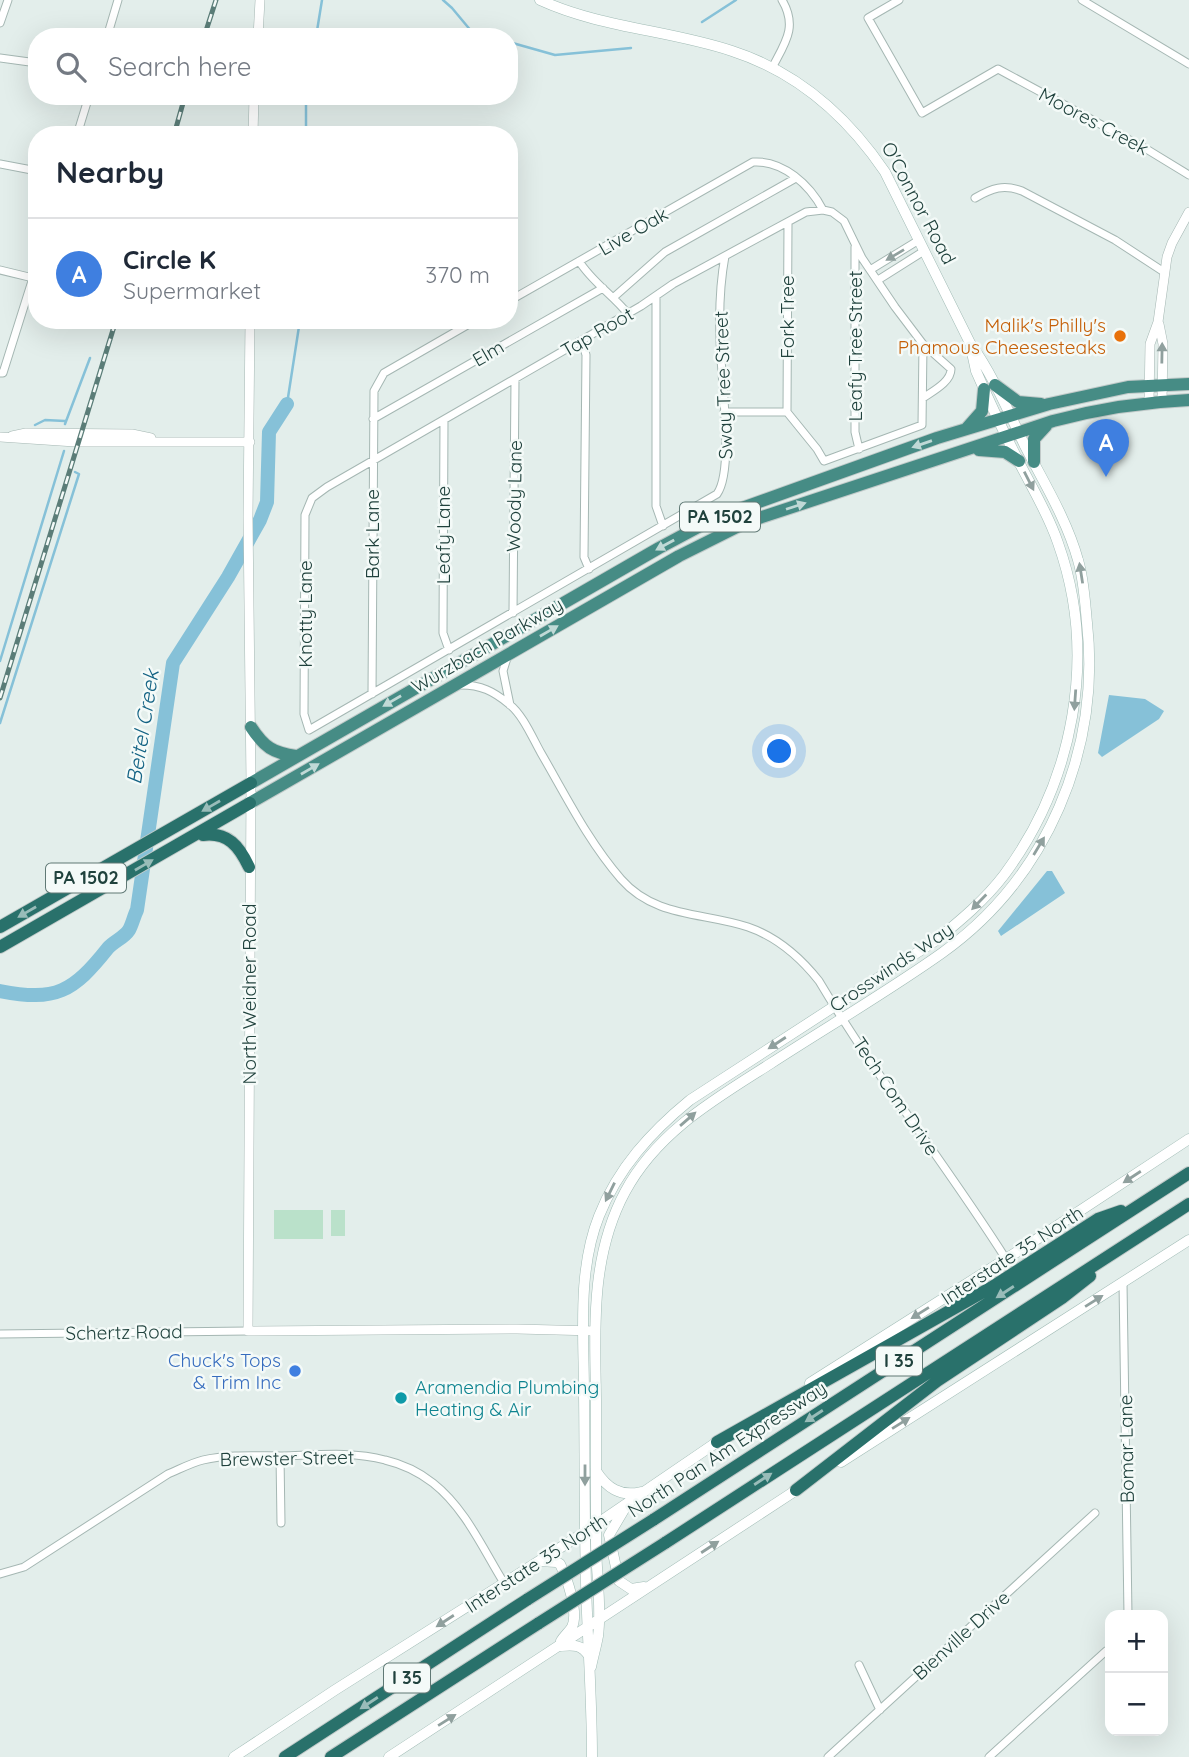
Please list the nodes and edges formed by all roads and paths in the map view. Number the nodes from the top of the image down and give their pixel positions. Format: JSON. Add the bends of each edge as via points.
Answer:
{"nodes":[{"id":1,"x":8,"y":0,"type":"edge"},
{"id":2,"x":118,"y":0,"type":"edge"},
{"id":3,"x":260,"y":0,"type":"edge"},
{"id":4,"x":540,"y":0,"type":"edge"},
{"id":5,"x":782,"y":0,"type":"edge"},
{"id":6,"x":899,"y":0,"type":"edge"},
{"id":7,"x":1083,"y":0,"type":"edge"},
{"id":8,"x":0,"y":23,"type":"edge"},
{"id":9,"x":110,"y":28,"type":"edge"},
{"id":10,"x":258,"y":28,"type":"edge"},
{"id":11,"x":0,"y":58,"type":"edge"},
{"id":12,"x":28,"y":62,"type":"edge"},
{"id":13,"x":1189,"y":64,"type":"edge"},
{"id":14,"x":772,"y":68,"type":"junction"},
{"id":15,"x":86,"y":105,"type":"edge"},
{"id":16,"x":254,"y":105,"type":"edge"},
{"id":17,"x":80,"y":126,"type":"edge"},
{"id":18,"x":253,"y":126,"type":"edge"},
{"id":19,"x":0,"y":164,"type":"edge"},
{"id":20,"x":28,"y":169,"type":"edge"},
{"id":21,"x":1189,"y":175,"type":"edge"},
{"id":22,"x":796,"y":178,"type":"junction"},
{"id":23,"x":975,"y":198,"type":"dead end"},
{"id":24,"x":823,"y":210,"type":"junction"},
{"id":25,"x":1189,"y":212,"type":"edge"},
{"id":26,"x":788,"y":222,"type":"junction"},
{"id":27,"x":919,"y":240,"type":"junction"},
{"id":28,"x":855,"y":243,"type":"junction"},
{"id":29,"x":924,"y":251,"type":"junction"},
{"id":30,"x":725,"y":256,"type":"junction"},
{"id":31,"x":579,"y":261,"type":"junction"},
{"id":32,"x":0,"y":270,"type":"edge"},
{"id":33,"x":870,"y":270,"type":"junction"},
{"id":34,"x":1164,"y":272,"type":"junction"},
{"id":35,"x":28,"y":277,"type":"edge"},
{"id":36,"x":878,"y":280,"type":"junction"},
{"id":37,"x":603,"y":288,"type":"junction"},
{"id":38,"x":28,"y":293,"type":"edge"},
{"id":39,"x":518,"y":296,"type":"edge"},
{"id":40,"x":656,"y":297,"type":"junction"},
{"id":41,"x":614,"y":298,"type":"junction"},
{"id":42,"x":628,"y":314,"type":"junction"},
{"id":43,"x":250,"y":329,"type":"edge"},
{"id":44,"x":461,"y":329,"type":"edge"},
{"id":45,"x":582,"y":341,"type":"junction"},
{"id":46,"x":923,"y":344,"type":"junction"},
{"id":47,"x":1,"y":373,"type":"edge"},
{"id":48,"x":515,"y":380,"type":"junction"},
{"id":49,"x":1189,"y":384,"type":"edge"},
{"id":50,"x":1156,"y":386,"type":"junction"},
{"id":51,"x":990,"y":387,"type":"junction"},
{"id":52,"x":923,"y":398,"type":"junction"},
{"id":53,"x":1189,"y":400,"type":"edge"},
{"id":54,"x":1156,"y":401,"type":"junction"},
{"id":55,"x":1049,"y":404,"type":"junction"},
{"id":56,"x":724,"y":412,"type":"junction"},
{"id":57,"x":787,"y":412,"type":"junction"},
{"id":58,"x":373,"y":419,"type":"junction"},
{"id":59,"x":1005,"y":419,"type":"junction"},
{"id":60,"x":444,"y":420,"type":"junction"},
{"id":61,"x":1053,"y":421,"type":"junction"},
{"id":62,"x":965,"y":429,"type":"junction"},
{"id":63,"x":1013,"y":435,"type":"junction"},
{"id":64,"x":2,"y":437,"type":"edge"},
{"id":65,"x":250,"y":442,"type":"junction"},
{"id":66,"x":859,"y":449,"type":"junction"},
{"id":67,"x":968,"y":450,"type":"junction"},
{"id":68,"x":372,"y":461,"type":"junction"},
{"id":69,"x":1019,"y":461,"type":"junction"},
{"id":70,"x":1034,"y":463,"type":"junction"},
{"id":71,"x":312,"y":498,"type":"joint"},
{"id":72,"x":663,"y":526,"type":"junction"},
{"id":73,"x":589,"y":569,"type":"junction"},
{"id":74,"x":513,"y":613,"type":"junction"},
{"id":75,"x":1076,"y":635,"type":"junction"},
{"id":76,"x":1089,"y":635,"type":"junction"},
{"id":77,"x":449,"y":650,"type":"junction"},
{"id":78,"x":508,"y":655,"type":"junction"},
{"id":79,"x":457,"y":685,"type":"junction"},
{"id":80,"x":372,"y":694,"type":"junction"},
{"id":81,"x":510,"y":705,"type":"junction"},
{"id":82,"x":251,"y":727,"type":"junction"},
{"id":83,"x":296,"y":756,"type":"junction"},
{"id":84,"x":251,"y":783,"type":"junction"},
{"id":85,"x":250,"y":803,"type":"junction"},
{"id":86,"x":195,"y":836,"type":"junction"},
{"id":87,"x":249,"y":867,"type":"junction"},
{"id":88,"x":0,"y":927,"type":"edge"},
{"id":89,"x":0,"y":947,"type":"edge"},
{"id":90,"x":835,"y":1006,"type":"junction"},
{"id":91,"x":842,"y":1017,"type":"junction"},
{"id":92,"x":1189,"y":1139,"type":"edge"},
{"id":93,"x":629,"y":1160,"type":"junction"},
{"id":94,"x":1189,"y":1161,"type":"edge"},
{"id":95,"x":640,"y":1167,"type":"junction"},
{"id":96,"x":1189,"y":1173,"type":"edge"},
{"id":97,"x":1176,"y":1181,"type":"junction"},
{"id":98,"x":1145,"y":1202,"type":"junction"},
{"id":99,"x":1189,"y":1205,"type":"edge"},
{"id":100,"x":1153,"y":1227,"type":"junction"},
{"id":101,"x":1189,"y":1240,"type":"edge"},
{"id":102,"x":1006,"y":1259,"type":"junction"},
{"id":103,"x":1123,"y":1283,"type":"junction"},
{"id":104,"x":248,"y":1331,"type":"junction"},
{"id":105,"x":584,"y":1331,"type":"junction"},
{"id":106,"x":595,"y":1331,"type":"junction"},
{"id":107,"x":0,"y":1334,"type":"edge"},
{"id":108,"x":717,"y":1442,"type":"junction"},
{"id":109,"x":280,"y":1456,"type":"junction"},
{"id":110,"x":596,"y":1470,"type":"junction"},
{"id":111,"x":648,"y":1490,"type":"junction"},
{"id":112,"x":796,"y":1490,"type":"junction"},
{"id":113,"x":627,"y":1504,"type":"junction"},
{"id":114,"x":1095,"y":1513,"type":"dead end"},
{"id":115,"x":281,"y":1523,"type":"dead end"},
{"id":116,"x":596,"y":1524,"type":"junction"},
{"id":117,"x":585,"y":1532,"type":"junction"},
{"id":118,"x":540,"y":1561,"type":"junction"},
{"id":119,"x":0,"y":1574,"type":"edge"},
{"id":120,"x":504,"y":1583,"type":"junction"},
{"id":121,"x":654,"y":1585,"type":"junction"},
{"id":122,"x":1128,"y":1610,"type":"edge"},
{"id":123,"x":599,"y":1620,"type":"junction"},
{"id":124,"x":588,"y":1627,"type":"junction"},
{"id":125,"x":556,"y":1647,"type":"junction"},
{"id":126,"x":1105,"y":1652,"type":"edge"},
{"id":127,"x":590,"y":1662,"type":"junction"},
{"id":128,"x":859,"y":1665,"type":"dead end"},
{"id":129,"x":880,"y":1710,"type":"junction"},
{"id":130,"x":234,"y":1757,"type":"edge"},
{"id":131,"x":285,"y":1757,"type":"edge"},
{"id":132,"x":331,"y":1757,"type":"edge"},
{"id":133,"x":389,"y":1757,"type":"edge"},
{"id":134,"x":592,"y":1757,"type":"edge"},
{"id":135,"x":828,"y":1757,"type":"edge"},
{"id":136,"x":989,"y":1757,"type":"edge"}],
"edges":[{"from":1,"to":8,"type":"street"},
{"from":2,"to":9,"type":"street"},
{"from":3,"to":10,"type":"street"},
{"from":4,"to":14,"type":"main road","name":"O'Connor Road","via":[[592,20],[732,51]]},
{"from":5,"to":14,"type":"street","via":[[789,12],[789,33]]},
{"from":6,"to":21,"type":"street","name":"Moores Creek","via":[[868,18],[922,113],[998,69]]},
{"from":7,"to":13,"type":"street"},
{"from":11,"to":12,"type":"street"},
{"from":14,"to":27,"type":"main road","name":"O'Connor Road","via":[[814,94],[852,128],[885,172]]},
{"from":15,"to":17,"type":"street"},
{"from":16,"to":18,"type":"street"},
{"from":19,"to":20,"type":"street"},
{"from":22,"to":24,"type":"street"},
{"from":22,"to":31,"type":"street","name":"Live Oak","via":[[778,166],[757,162]]},
{"from":22,"to":41,"type":"street","via":[[665,253]]},
{"from":23,"to":34,"type":"street","via":[[1012,187],[1115,240]]},
{"from":24,"to":26,"type":"street","name":"Tap Root","via":[[806,212]]},
{"from":24,"to":28,"type":"street","via":[[844,221]]},
{"from":25,"to":34,"type":"street","via":[[1172,243]]},
{"from":26,"to":30,"type":"street","name":"Tap Root"},
{"from":26,"to":57,"type":"street","name":"Fork Tree"},
{"from":27,"to":29,"type":"main road","name":"O'Connor Road"},
{"from":27,"to":33,"type":"street","one_way":true},
{"from":28,"to":33,"type":"street"},
{"from":28,"to":66,"type":"street","name":"Leafy Tree Street","via":[[855,432]]},
{"from":29,"to":36,"type":"street"},
{"from":29,"to":51,"type":"main road","name":"O'Connor Road","via":[[970,343],[976,371]]},
{"from":30,"to":40,"type":"street","name":"Tap Root"},
{"from":30,"to":56,"type":"street","name":"Sway Tree Street","via":[[720,288]]},
{"from":31,"to":37,"type":"street"},
{"from":31,"to":39,"type":"street","name":"Live Oak"},
{"from":32,"to":35,"type":"street"},
{"from":33,"to":36,"type":"street"},
{"from":34,"to":50,"type":"street","via":[[1158,322],[1163,345]]},
{"from":36,"to":46,"type":"street"},
{"from":37,"to":41,"type":"street"},
{"from":37,"to":58,"type":"street","name":"Elm"},
{"from":38,"to":47,"type":"street"},
{"from":40,"to":42,"type":"street","name":"Tap Root"},
{"from":40,"to":72,"type":"street","via":[[656,506]]},
{"from":41,"to":42,"type":"street"},
{"from":42,"to":45,"type":"street","name":"Tap Root"},
{"from":43,"to":65,"type":"street","name":"North Weidner Road"},
{"from":44,"to":58,"type":"street","name":"Bark Lane","via":[[381,377],[373,396]]},
{"from":45,"to":48,"type":"street","name":"Tap Root"},
{"from":45,"to":73,"type":"street","via":[[586,355],[584,557]]},
{"from":46,"to":52,"type":"street"},
{"from":46,"to":52,"type":"street","via":[[952,372]]},
{"from":48,"to":60,"type":"street","name":"Tap Root"},
{"from":48,"to":74,"type":"street","name":"Woody Lane"},
{"from":49,"to":50,"type":"highway"},
{"from":50,"to":54,"type":"street"},
{"from":50,"to":55,"type":"highway","via":[[1098,392]]},
{"from":51,"to":55,"type":"highway","via":[[1018,401]]},
{"from":51,"to":59,"type":"main road","name":"O'Connor Road"},
{"from":51,"to":62,"type":"highway","via":[[982,411]]},
{"from":52,"to":66,"type":"street","via":[[922,424]]},
{"from":53,"to":54,"type":"highway"},
{"from":54,"to":61,"type":"highway"},
{"from":55,"to":59,"type":"highway"},
{"from":56,"to":57,"type":"street"},
{"from":56,"to":72,"type":"street","name":"Sway Tree Street","via":[[723,485],[717,494]]},
{"from":57,"to":66,"type":"street","via":[[824,461]]},
{"from":58,"to":68,"type":"street","name":"Bark Lane"},
{"from":59,"to":62,"type":"highway","name":"Wurzbach Parkway","number":"PA 1502"},
{"from":59,"to":63,"type":"main road","name":"O'Connor Road"},
{"from":60,"to":68,"type":"street","name":"Tap Root"},
{"from":60,"to":77,"type":"street","name":"Leafy Lane","via":[[443,633]]},
{"from":61,"to":63,"type":"highway"},
{"from":61,"to":70,"type":"highway","via":[[1034,439]]},
{"from":62,"to":83,"type":"highway","name":"Wurzbach Parkway","number":"PA 1502","one_way":true,"via":[[795,487],[702,525]]},
{"from":63,"to":67,"type":"highway","name":"Wurzbach Parkway","number":"PA 1502"},
{"from":63,"to":69,"type":"main road","name":"Crosswinds Way"},
{"from":63,"to":70,"type":"main road","name":"Crosswinds Way"},
{"from":64,"to":65,"type":"street","via":[[75,442]]},
{"from":65,"to":82,"type":"street","name":"North Weidner Road"},
{"from":67,"to":69,"type":"highway","via":[[1005,452]]},
{"from":78,"to":67,"type":"highway","name":"Wurzbach Parkway","number":"PA 1502","one_way":true,"via":[[719,534]]},
{"from":68,"to":71,"type":"street","name":"Tap Root"},
{"from":68,"to":80,"type":"street","name":"Bark Lane"},
{"from":69,"to":75,"type":"main road","name":"Crosswinds Way","one_way":true,"via":[[1057,541]]},
{"from":76,"to":70,"type":"main road","name":"Crosswinds Way","one_way":true,"via":[[1080,564]]},
{"from":71,"to":80,"type":"street","name":"Knotty Lane","via":[[305,514],[304,714],[309,730]]},
{"from":72,"to":73,"type":"street"},
{"from":73,"to":74,"type":"street"},
{"from":74,"to":77,"type":"street"},
{"from":75,"to":76,"type":"main road"},
{"from":75,"to":90,"type":"main road","name":"Crosswinds Way","one_way":true,"via":[[1075,697],[1066,747],[1047,804],[1014,860],[953,927]]},
{"from":91,"to":76,"type":"main road","name":"Crosswinds Way","one_way":true,"via":[[962,937],[1012,886],[1038,850],[1077,764],[1090,693]]},
{"from":77,"to":80,"type":"street"},
{"from":78,"to":79,"type":"highway","name":"Wurzbach Parkway","number":"PA 1502"},
{"from":78,"to":81,"type":"street","name":"Tech Com Drive","via":[[503,671]]},
{"from":79,"to":81,"type":"street","name":"Tech Com Drive","via":[[485,687]]},
{"from":85,"to":79,"type":"highway","name":"Wurzbach Parkway","number":"PA 1502","one_way":true},
{"from":81,"to":90,"type":"street","name":"Tech Com Drive","via":[[602,858],[624,883],[678,914],[725,921],[780,942],[807,965]]},
{"from":82,"to":83,"type":"highway","via":[[268,748]]},
{"from":82,"to":84,"type":"street","name":"North Weidner Road"},
{"from":83,"to":84,"type":"highway","name":"Wurzbach Parkway","number":"PA 1502"},
{"from":84,"to":85,"type":"street","name":"North Weidner Road"},
{"from":84,"to":88,"type":"highway","name":"Wurzbach Parkway","number":"PA 1502","one_way":true},
{"from":85,"to":86,"type":"highway","name":"Wurzbach Parkway","number":"PA 1502"},
{"from":85,"to":87,"type":"street","name":"North Weidner Road"},
{"from":86,"to":87,"type":"highway","via":[[216,833],[230,839]]},
{"from":89,"to":86,"type":"highway","name":"Wurzbach Parkway","number":"PA 1502","one_way":true},
{"from":87,"to":104,"type":"street","name":"North Weidner Road"},
{"from":90,"to":91,"type":"street","name":"Tech Com Drive"},
{"from":90,"to":93,"type":"main road","name":"Crosswinds Way","one_way":true,"via":[[690,1100]]},
{"from":95,"to":91,"type":"main road","name":"Crosswinds Way","one_way":true,"via":[[698,1110]]},
{"from":91,"to":102,"type":"street","name":"Tech Com Drive"},
{"from":92,"to":102,"type":"main road","name":"Interstate 35 North","one_way":true},
{"from":93,"to":95,"type":"main road"},
{"from":93,"to":105,"type":"main road","name":"Crosswinds Way","one_way":true,"via":[[602,1209],[591,1244],[584,1285]]},
{"from":94,"to":97,"type":"highway"},
{"from":95,"to":106,"type":"main road","name":"Crosswinds Way","via":[[618,1206],[604,1246]]},
{"from":96,"to":97,"type":"highway","name":"North Pan Am Expressway","number":"I 35"},
{"from":97,"to":98,"type":"highway","name":"North Pan Am Expressway","number":"I 35"},
{"from":98,"to":108,"type":"highway","via":[[1098,1219],[992,1287]]},
{"from":98,"to":131,"type":"highway","name":"North Pan Am Expressway","number":"I 35","one_way":true,"bridge":true},
{"from":99,"to":100,"type":"highway","number":"I 35"},
{"from":100,"to":112,"type":"highway","via":[[1062,1298],[926,1389]]},
{"from":132,"to":100,"type":"highway","number":"I 35","one_way":true,"bridge":true},
{"from":101,"to":103,"type":"main road"},
{"from":102,"to":108,"type":"main road","name":"Interstate 35 North","one_way":true},
{"from":112,"to":103,"type":"main road","one_way":true},
{"from":103,"to":122,"type":"street","name":"Bomar Lane"},
{"from":104,"to":105,"type":"street"},
{"from":104,"to":107,"type":"street","name":"Schertz Road"},
{"from":105,"to":106,"type":"street"},
{"from":105,"to":117,"type":"main road","one_way":true},
{"from":106,"to":110,"type":"main road"},
{"from":108,"to":111,"type":"main road","name":"Interstate 35 North"},
{"from":109,"to":115,"type":"street"},
{"from":109,"to":119,"type":"street","name":"Brewster Street","via":[[205,1460],[181,1468],[24,1567]]},
{"from":109,"to":120,"type":"street","name":"Brewster Street","via":[[368,1457],[417,1473],[455,1505]]},
{"from":110,"to":111,"type":"main road","via":[[603,1483],[617,1492]]},
{"from":110,"to":116,"type":"main road"},
{"from":111,"to":113,"type":"main road","name":"Interstate 35 North"},
{"from":121,"to":112,"type":"main road","one_way":true},
{"from":113,"to":116,"type":"main road","name":"Interstate 35 North"},
{"from":113,"to":121,"type":"main road","via":[[609,1535],[619,1581],[631,1589]]},
{"from":114,"to":129,"type":"street","name":"Bienville Drive"},
{"from":116,"to":117,"type":"main road","name":"Interstate 35 North"},
{"from":116,"to":123,"type":"main road"},
{"from":117,"to":118,"type":"main road","name":"Interstate 35 North"},
{"from":117,"to":124,"type":"main road"},
{"from":118,"to":120,"type":"main road","name":"Interstate 35 North"},
{"from":118,"to":125,"type":"main road","via":[[560,1564],[571,1594],[574,1619]]},
{"from":120,"to":130,"type":"main road","name":"Interstate 35 North","one_way":true},
{"from":121,"to":123,"type":"main road"},
{"from":123,"to":124,"type":"main road"},
{"from":123,"to":127,"type":"main road"},
{"from":124,"to":125,"type":"main road"},
{"from":124,"to":127,"type":"main road"},
{"from":125,"to":127,"type":"main road","via":[[583,1648]]},
{"from":133,"to":125,"type":"main road","one_way":true},
{"from":126,"to":136,"type":"street"},
{"from":127,"to":134,"type":"main road"},
{"from":128,"to":129,"type":"street"},
{"from":129,"to":135,"type":"street","name":"Bienville Drive"}]}
